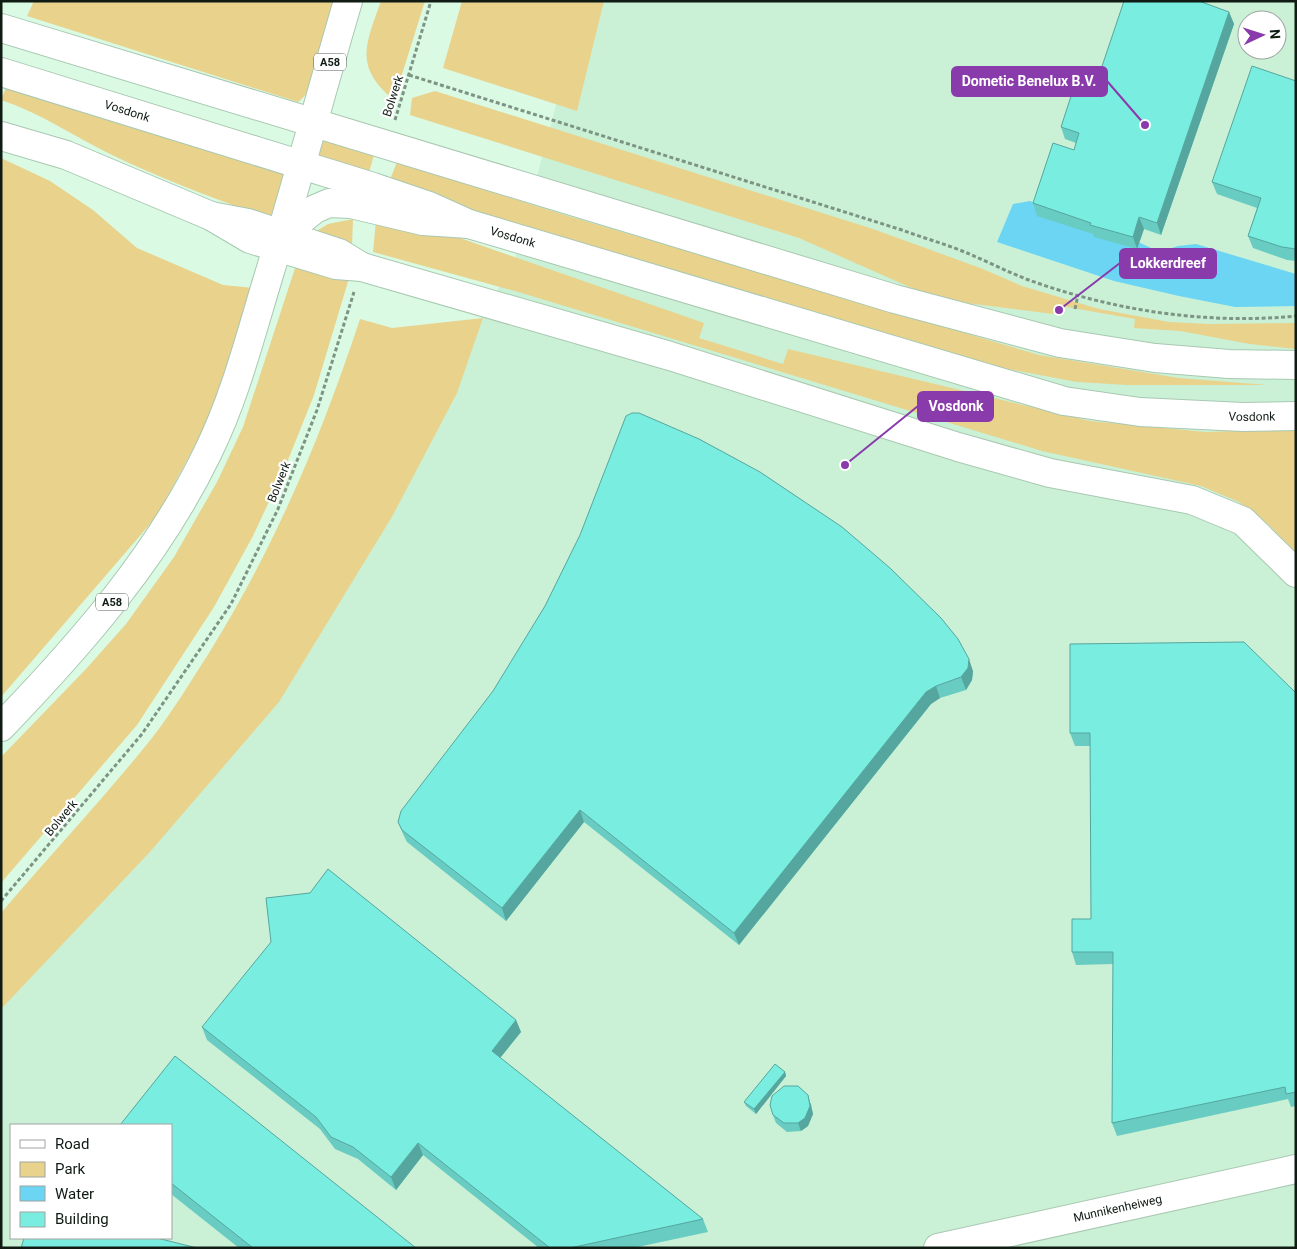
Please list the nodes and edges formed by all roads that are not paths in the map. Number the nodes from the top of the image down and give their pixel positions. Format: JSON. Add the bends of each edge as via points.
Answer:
{"nodes":[{"id":1,"x":348,"y":1,"type":"edge"},
{"id":2,"x":1,"y":28,"type":"edge"},
{"id":3,"x":1,"y":72,"type":"edge"},
{"id":4,"x":313,"y":122,"type":"junction"},
{"id":5,"x":1,"y":136,"type":"edge"},
{"id":6,"x":301,"y":164,"type":"junction"},
{"id":7,"x":469,"y":224,"type":"junction"},
{"id":8,"x":280,"y":241,"type":"junction"},
{"id":9,"x":1296,"y":365,"type":"edge"},
{"id":10,"x":1296,"y":416,"type":"edge"},
{"id":11,"x":1296,"y":573,"type":"edge"},
{"id":12,"x":1,"y":727,"type":"edge"},
{"id":13,"x":1296,"y":1169,"type":"edge"},
{"id":14,"x":938,"y":1248,"type":"edge"}],
"edges":[{"from":1,"to":4,"type":"main road","number":"A58"},
{"from":2,"to":4,"type":"main road"},
{"from":3,"to":6,"type":"main road","name":"Vosdonk"},
{"from":4,"to":6,"type":"main road","number":"A58"},
{"from":4,"to":9,"type":"main road","via":[[895,299],[1060,344],[1155,358]]},
{"from":5,"to":8,"type":"main road","via":[[66,154],[211,216],[248,223]]},
{"from":6,"to":7,"type":"main road","name":"Vosdonk","via":[[429,206]]},
{"from":6,"to":8,"type":"main road","number":"A58"},
{"from":7,"to":8,"type":"main road","via":[[423,221],[351,204],[329,203],[315,209]]},
{"from":7,"to":10,"type":"main road","name":"Vosdonk","via":[[1064,401],[1140,412]]},
{"from":8,"to":11,"type":"main road","via":[[339,253],[362,267],[670,356],[958,447],[1050,473],[1192,500],[1243,521]]},
{"from":8,"to":12,"type":"main road","number":"A58","via":[[247,351],[218,431],[169,524],[101,617]]},
{"from":13,"to":14,"type":"main road","name":"Munnikenheiweg"}]}
